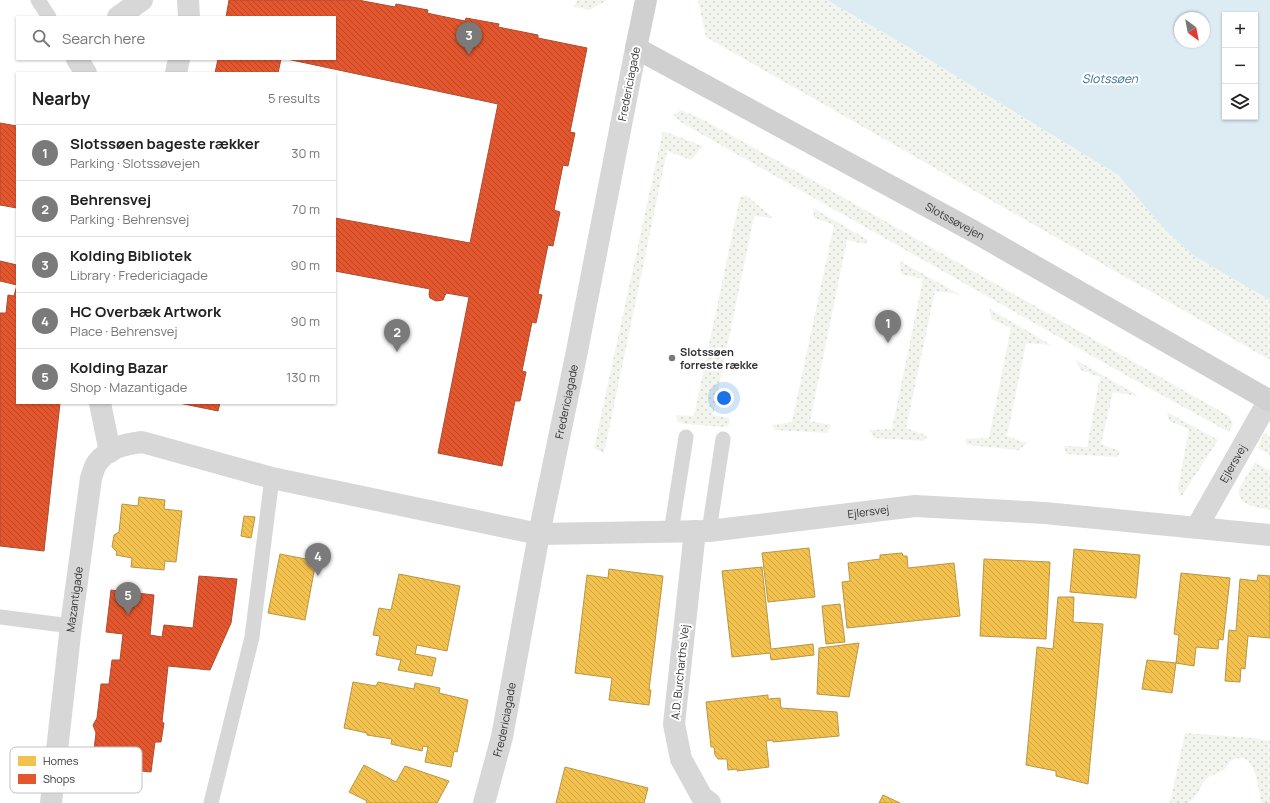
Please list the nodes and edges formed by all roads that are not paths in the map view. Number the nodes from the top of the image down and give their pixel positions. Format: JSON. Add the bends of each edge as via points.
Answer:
{"nodes":[{"id":1,"x":38,"y":0,"type":"edge"},
{"id":2,"x":142,"y":0,"type":"edge"},
{"id":3,"x":188,"y":0,"type":"edge"},
{"id":4,"x":646,"y":0,"type":"edge"},
{"id":5,"x":48,"y":16,"type":"edge"},
{"id":6,"x":119,"y":16,"type":"edge"},
{"id":7,"x":189,"y":16,"type":"edge"},
{"id":8,"x":636,"y":48,"type":"junction"},
{"id":9,"x":77,"y":60,"type":"edge"},
{"id":10,"x":179,"y":60,"type":"edge"},
{"id":11,"x":85,"y":72,"type":"edge"},
{"id":12,"x":176,"y":72,"type":"edge"},
{"id":13,"x":1269,"y":400,"type":"edge"},
{"id":14,"x":100,"y":404,"type":"edge"},
{"id":15,"x":686,"y":437,"type":"dead end"},
{"id":16,"x":723,"y":439,"type":"dead end"},
{"id":17,"x":110,"y":452,"type":"junction"},
{"id":18,"x":272,"y":478,"type":"junction"},
{"id":19,"x":1198,"y":527,"type":"junction"},
{"id":20,"x":702,"y":531,"type":"junction"},
{"id":21,"x":671,"y":532,"type":"junction"},
{"id":22,"x":539,"y":534,"type":"junction"},
{"id":23,"x":1270,"y":535,"type":"edge"},
{"id":24,"x":0,"y":617,"type":"edge"},
{"id":25,"x":71,"y":626,"type":"junction"},
{"id":26,"x":57,"y":747,"type":"edge"},
{"id":27,"x":52,"y":793,"type":"edge"},
{"id":28,"x":51,"y":803,"type":"edge"},
{"id":29,"x":211,"y":803,"type":"edge"},
{"id":30,"x":484,"y":803,"type":"edge"},
{"id":31,"x":710,"y":803,"type":"edge"}],
"edges":[{"from":1,"to":5,"type":"lane"},
{"from":2,"to":6,"type":"street"},
{"from":3,"to":7,"type":"street"},
{"from":4,"to":8,"type":"main road","name":"Fredericiagade"},
{"from":8,"to":13,"type":"main road","name":"Slotssøvejen","via":[[973,231]]},
{"from":8,"to":22,"type":"street","name":"Fredericiagade"},
{"from":9,"to":11,"type":"street"},
{"from":10,"to":12,"type":"street"},
{"from":13,"to":19,"type":"street","name":"Ejlersvej"},
{"from":14,"to":17,"type":"street"},
{"from":15,"to":21,"type":"lane"},
{"from":16,"to":20,"type":"lane"},
{"from":17,"to":18,"type":"street","name":"Ejlersvej","via":[[126,444],[142,442]]},
{"from":17,"to":25,"type":"street","name":"Mazantigade","via":[[97,464],[91,478]]},
{"from":18,"to":22,"type":"street","name":"Ejlersvej"},
{"from":18,"to":29,"type":"lane","via":[[252,637]]},
{"from":19,"to":20,"type":"street","name":"Ejlersvej","via":[[1045,513],[916,506]]},
{"from":19,"to":23,"type":"street","name":"Ejlersvej"},
{"from":20,"to":21,"type":"street","name":"Ejlersvej"},
{"from":20,"to":31,"type":"street","name":"A.D. Burcharths Vej","via":[[674,724],[681,759],[702,797]]},
{"from":21,"to":22,"type":"street","name":"Ejlersvej"},
{"from":22,"to":30,"type":"street","name":"Fredericiagade","via":[[502,737]]},
{"from":24,"to":25,"type":"lane"},
{"from":25,"to":26,"type":"street","name":"Mazantigade"},
{"from":27,"to":28,"type":"street","name":"Mazantigade"}]}
